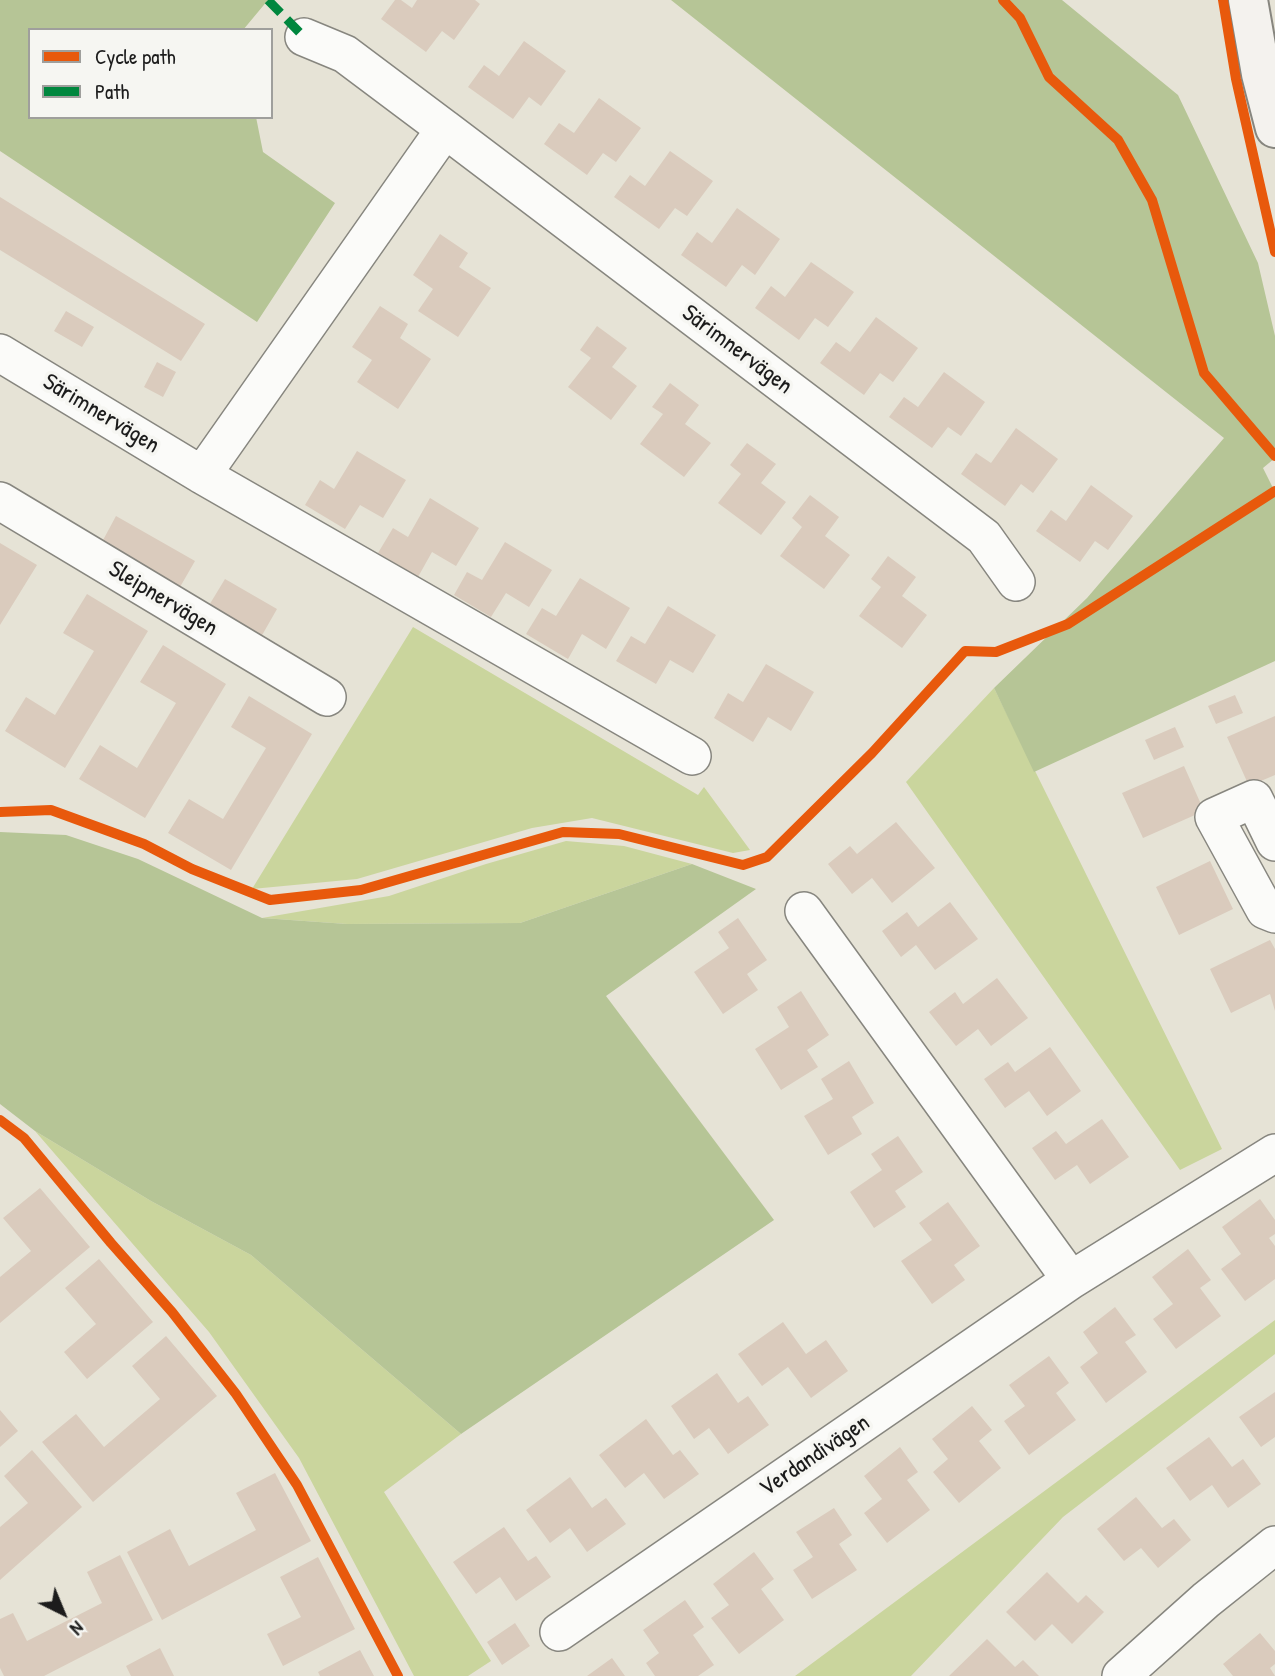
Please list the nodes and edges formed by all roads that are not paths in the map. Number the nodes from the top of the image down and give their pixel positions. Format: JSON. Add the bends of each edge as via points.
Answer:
{"nodes":[{"id":1,"x":1248,"y":0,"type":"edge"},
{"id":2,"x":304,"y":37,"type":"dead end"},
{"id":3,"x":1275,"y":128,"type":"edge"},
{"id":4,"x":445,"y":129,"type":"junction"},
{"id":5,"x":0,"y":353,"type":"edge"},
{"id":6,"x":202,"y":475,"type":"junction"},
{"id":7,"x":0,"y":501,"type":"edge"},
{"id":8,"x":1016,"y":582,"type":"dead end"},
{"id":9,"x":327,"y":697,"type":"dead end"},
{"id":10,"x":692,"y":756,"type":"dead end"},
{"id":11,"x":1275,"y":842,"type":"edge"},
{"id":12,"x":804,"y":911,"type":"dead end"},
{"id":13,"x":1275,"y":914,"type":"edge"},
{"id":14,"x":1275,"y":1153,"type":"edge"},
{"id":15,"x":1072,"y":1280,"type":"junction"},
{"id":16,"x":1275,"y":1545,"type":"edge"},
{"id":17,"x":559,"y":1632,"type":"dead end"},
{"id":18,"x":1121,"y":1676,"type":"edge"}],
"edges":[{"from":1,"to":3,"type":"main road"},
{"from":2,"to":4,"type":"street","name":"Särimnervägen","via":[[345,54]]},
{"from":4,"to":6,"type":"street"},
{"from":4,"to":8,"type":"street","name":"Särimnervägen","via":[[984,537]]},
{"from":5,"to":6,"type":"street","name":"Särimnervägen"},
{"from":6,"to":10,"type":"street","name":"Särimnervägen"},
{"from":7,"to":9,"type":"street","name":"Sleipnervägen"},
{"from":11,"to":13,"type":"street","via":[[1254,799],[1214,817],[1265,910]]},
{"from":12,"to":15,"type":"street"},
{"from":14,"to":15,"type":"street","name":"Verdandivägen"},
{"from":15,"to":17,"type":"street","name":"Verdandivägen"},
{"from":16,"to":18,"type":"street"}]}
